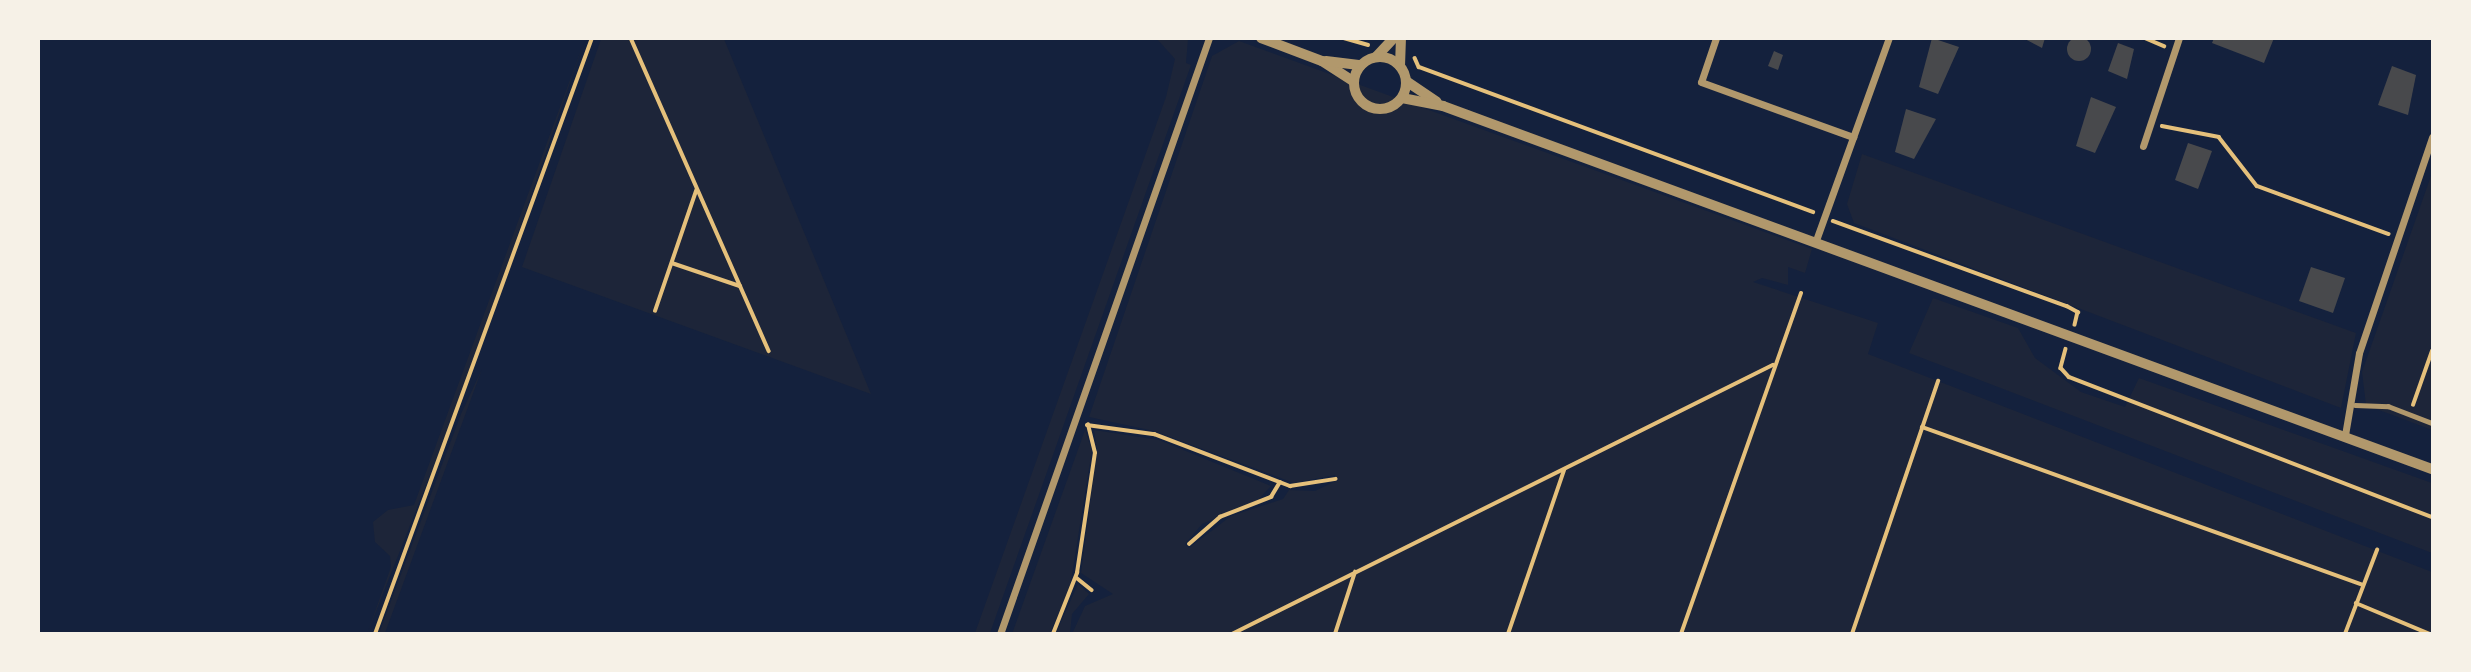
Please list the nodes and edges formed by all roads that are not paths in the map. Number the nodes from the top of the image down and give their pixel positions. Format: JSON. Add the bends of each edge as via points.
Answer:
{"nodes":[{"id":1,"x":1209,"y":38,"type":"edge"},
{"id":2,"x":1261,"y":38,"type":"edge"},
{"id":3,"x":1394,"y":38,"type":"edge"},
{"id":4,"x":1401,"y":38,"type":"edge"},
{"id":5,"x":1716,"y":38,"type":"edge"},
{"id":6,"x":1889,"y":38,"type":"edge"},
{"id":7,"x":2179,"y":38,"type":"edge"},
{"id":8,"x":1376,"y":57,"type":"junction"},
{"id":9,"x":1322,"y":61,"type":"junction"},
{"id":10,"x":1361,"y":65,"type":"junction"},
{"id":11,"x":1400,"y":66,"type":"junction"},
{"id":12,"x":1353,"y":81,"type":"junction"},
{"id":13,"x":1406,"y":82,"type":"junction"},
{"id":14,"x":1402,"y":98,"type":"junction"},
{"id":15,"x":1443,"y":106,"type":"junction"},
{"id":16,"x":1853,"y":137,"type":"junction"},
{"id":17,"x":2432,"y":137,"type":"edge"},
{"id":18,"x":2143,"y":146,"type":"dead end"},
{"id":19,"x":1815,"y":243,"type":"junction"},
{"id":20,"x":2355,"y":405,"type":"junction"},
{"id":21,"x":2432,"y":423,"type":"edge"},
{"id":22,"x":2345,"y":435,"type":"junction"},
{"id":23,"x":2432,"y":469,"type":"edge"},
{"id":24,"x":1000,"y":634,"type":"edge"}],
"edges":[{"from":1,"to":24,"type":"street"},
{"from":2,"to":9,"type":"street"},
{"from":3,"to":8,"type":"street"},
{"from":4,"to":11,"type":"street"},
{"from":5,"to":16,"type":"street","via":[[1701,82]]},
{"from":6,"to":16,"type":"street"},
{"from":7,"to":18,"type":"street"},
{"from":8,"to":10,"type":"street"},
{"from":8,"to":11,"type":"street"},
{"from":9,"to":10,"type":"street"},
{"from":9,"to":12,"type":"street"},
{"from":10,"to":12,"type":"street"},
{"from":11,"to":13,"type":"street"},
{"from":12,"to":14,"type":"street","via":[[1358,97],[1371,108],[1388,108]]},
{"from":13,"to":14,"type":"street"},
{"from":13,"to":15,"type":"street"},
{"from":14,"to":15,"type":"street"},
{"from":15,"to":19,"type":"street"},
{"from":16,"to":19,"type":"street"},
{"from":17,"to":20,"type":"street","via":[[2359,353]]},
{"from":19,"to":22,"type":"street"},
{"from":20,"to":21,"type":"lane","via":[[2388,406]]},
{"from":20,"to":22,"type":"street"},
{"from":22,"to":23,"type":"street"}]}
